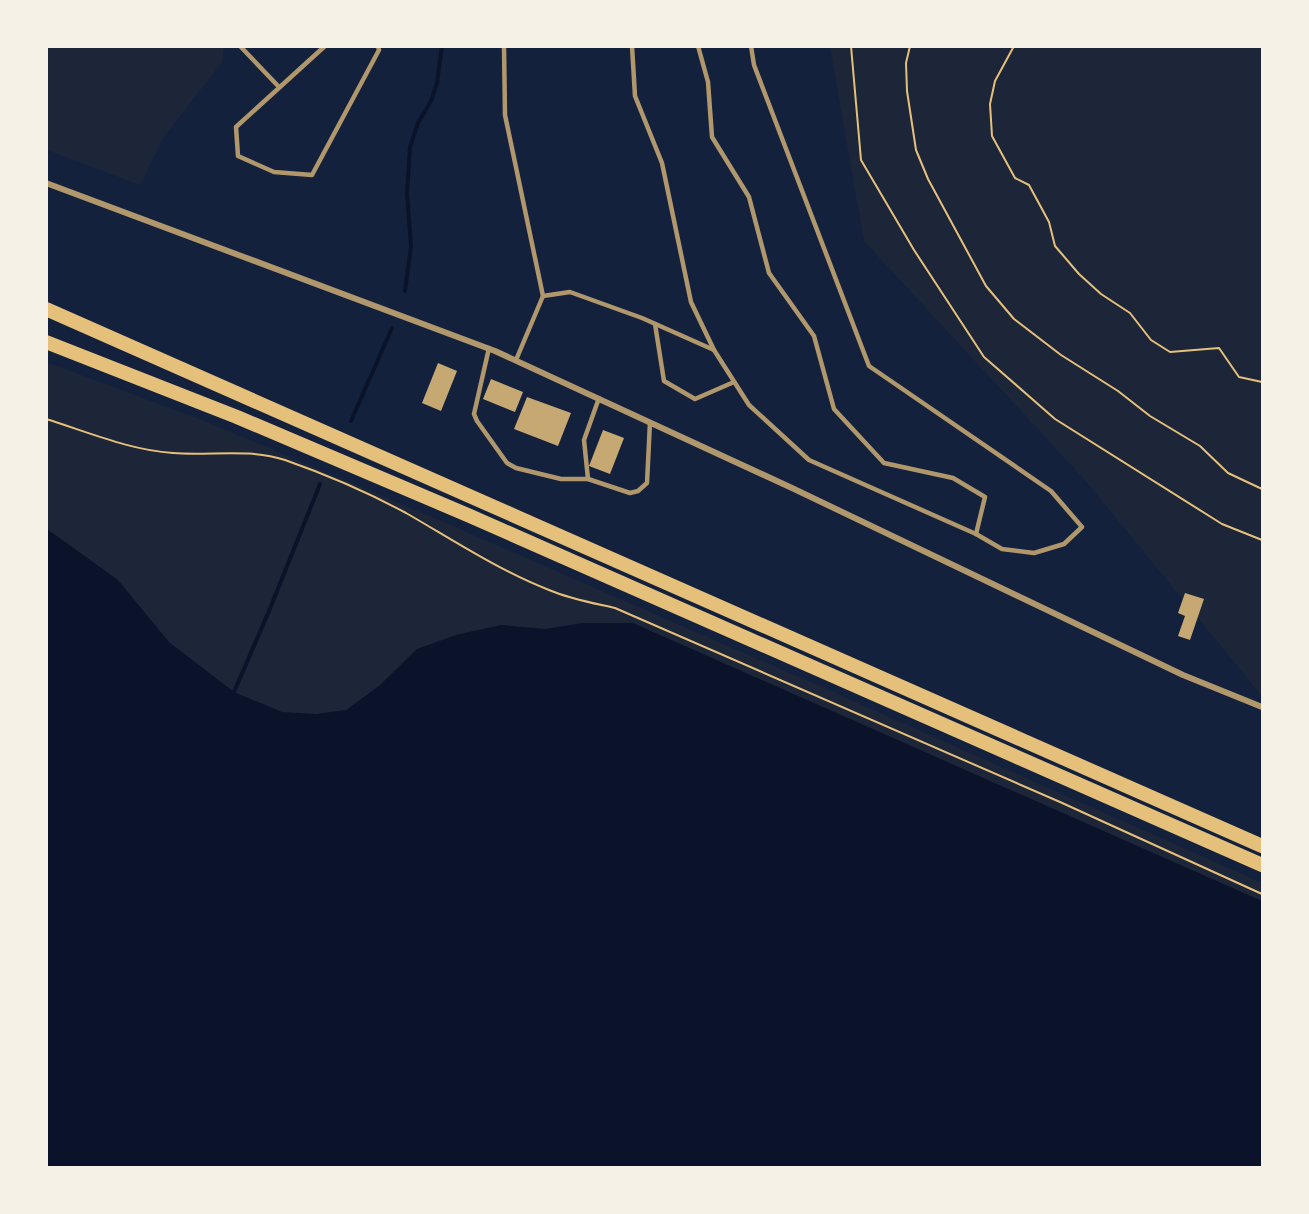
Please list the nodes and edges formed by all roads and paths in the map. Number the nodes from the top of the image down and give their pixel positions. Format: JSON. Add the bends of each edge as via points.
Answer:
{"nodes":[{"id":1,"x":240,"y":46,"type":"edge"},
{"id":2,"x":324,"y":46,"type":"edge"},
{"id":3,"x":378,"y":46,"type":"edge"},
{"id":4,"x":504,"y":46,"type":"edge"},
{"id":5,"x":632,"y":46,"type":"edge"},
{"id":6,"x":698,"y":46,"type":"edge"},
{"id":7,"x":751,"y":46,"type":"edge"},
{"id":8,"x":851,"y":46,"type":"edge"},
{"id":9,"x":910,"y":46,"type":"edge"},
{"id":10,"x":1014,"y":46,"type":"edge"},
{"id":11,"x":279,"y":87,"type":"junction"},
{"id":12,"x":46,"y":183,"type":"edge"},
{"id":13,"x":543,"y":296,"type":"junction"},
{"id":14,"x":46,"y":309,"type":"edge"},
{"id":15,"x":655,"y":324,"type":"junction"},
{"id":16,"x":46,"y":342,"type":"edge"},
{"id":17,"x":489,"y":348,"type":"junction"},
{"id":18,"x":714,"y":350,"type":"junction"},
{"id":19,"x":516,"y":360,"type":"junction"},
{"id":20,"x":734,"y":382,"type":"junction"},
{"id":21,"x":1263,"y":382,"type":"edge"},
{"id":22,"x":598,"y":398,"type":"junction"},
{"id":23,"x":46,"y":419,"type":"edge"},
{"id":24,"x":650,"y":422,"type":"junction"},
{"id":25,"x":588,"y":479,"type":"junction"},
{"id":26,"x":1263,"y":489,"type":"edge"},
{"id":27,"x":976,"y":534,"type":"junction"},
{"id":28,"x":1263,"y":540,"type":"edge"},
{"id":29,"x":1263,"y":707,"type":"edge"},
{"id":30,"x":1263,"y":846,"type":"edge"},
{"id":31,"x":1263,"y":865,"type":"edge"},
{"id":32,"x":1263,"y":894,"type":"edge"}],
"edges":[{"from":1,"to":11,"type":"lane"},
{"from":2,"to":11,"type":"lane"},
{"from":3,"to":11,"type":"lane","via":[[312,175],[274,171],[238,156],[236,127]]},
{"from":4,"to":13,"type":"lane","via":[[506,115]]},
{"from":5,"to":18,"type":"lane","via":[[635,96],[662,163],[691,302]]},
{"from":6,"to":27,"type":"lane","via":[[708,82],[712,137],[749,197],[769,273],[814,336],[834,409],[884,463],[953,478],[985,497]]},
{"from":7,"to":27,"type":"lane","via":[[754,65],[869,366],[1051,491],[1082,527],[1064,544],[1034,553],[1002,549]]},
{"from":8,"to":28,"type":"path","via":[[861,160],[984,357],[1055,419],[1222,524]]},
{"from":9,"to":26,"type":"path","via":[[907,91],[916,150],[986,286],[1014,319],[1061,355],[1200,446],[1227,473]]},
{"from":10,"to":21,"type":"path","via":[[995,81],[990,104],[992,136],[1015,178],[1029,185],[1049,222],[1054,246],[1101,294],[1130,312],[1151,340],[1170,352],[1219,348],[1239,377]]},
{"from":12,"to":17,"type":"street"},
{"from":13,"to":15,"type":"lane","via":[[570,292]]},
{"from":13,"to":19,"type":"lane"},
{"from":14,"to":30,"type":"highway"},
{"from":15,"to":18,"type":"lane"},
{"from":15,"to":20,"type":"lane","via":[[664,381],[695,399]]},
{"from":16,"to":31,"type":"highway","via":[[227,412],[460,511]]},
{"from":17,"to":19,"type":"street"},
{"from":17,"to":25,"type":"lane","via":[[474,414],[507,462],[516,468],[561,479]]},
{"from":18,"to":20,"type":"lane"},
{"from":19,"to":22,"type":"street"},
{"from":20,"to":27,"type":"lane","via":[[749,405],[809,460]]},
{"from":22,"to":24,"type":"street"},
{"from":22,"to":25,"type":"lane","via":[[584,440]]},
{"from":23,"to":32,"type":"path","via":[[156,451],[262,454],[319,472],[550,591],[615,608]]},
{"from":24,"to":25,"type":"lane","via":[[647,483],[630,493]]},
{"from":24,"to":29,"type":"street","via":[[1183,675]]}]}
